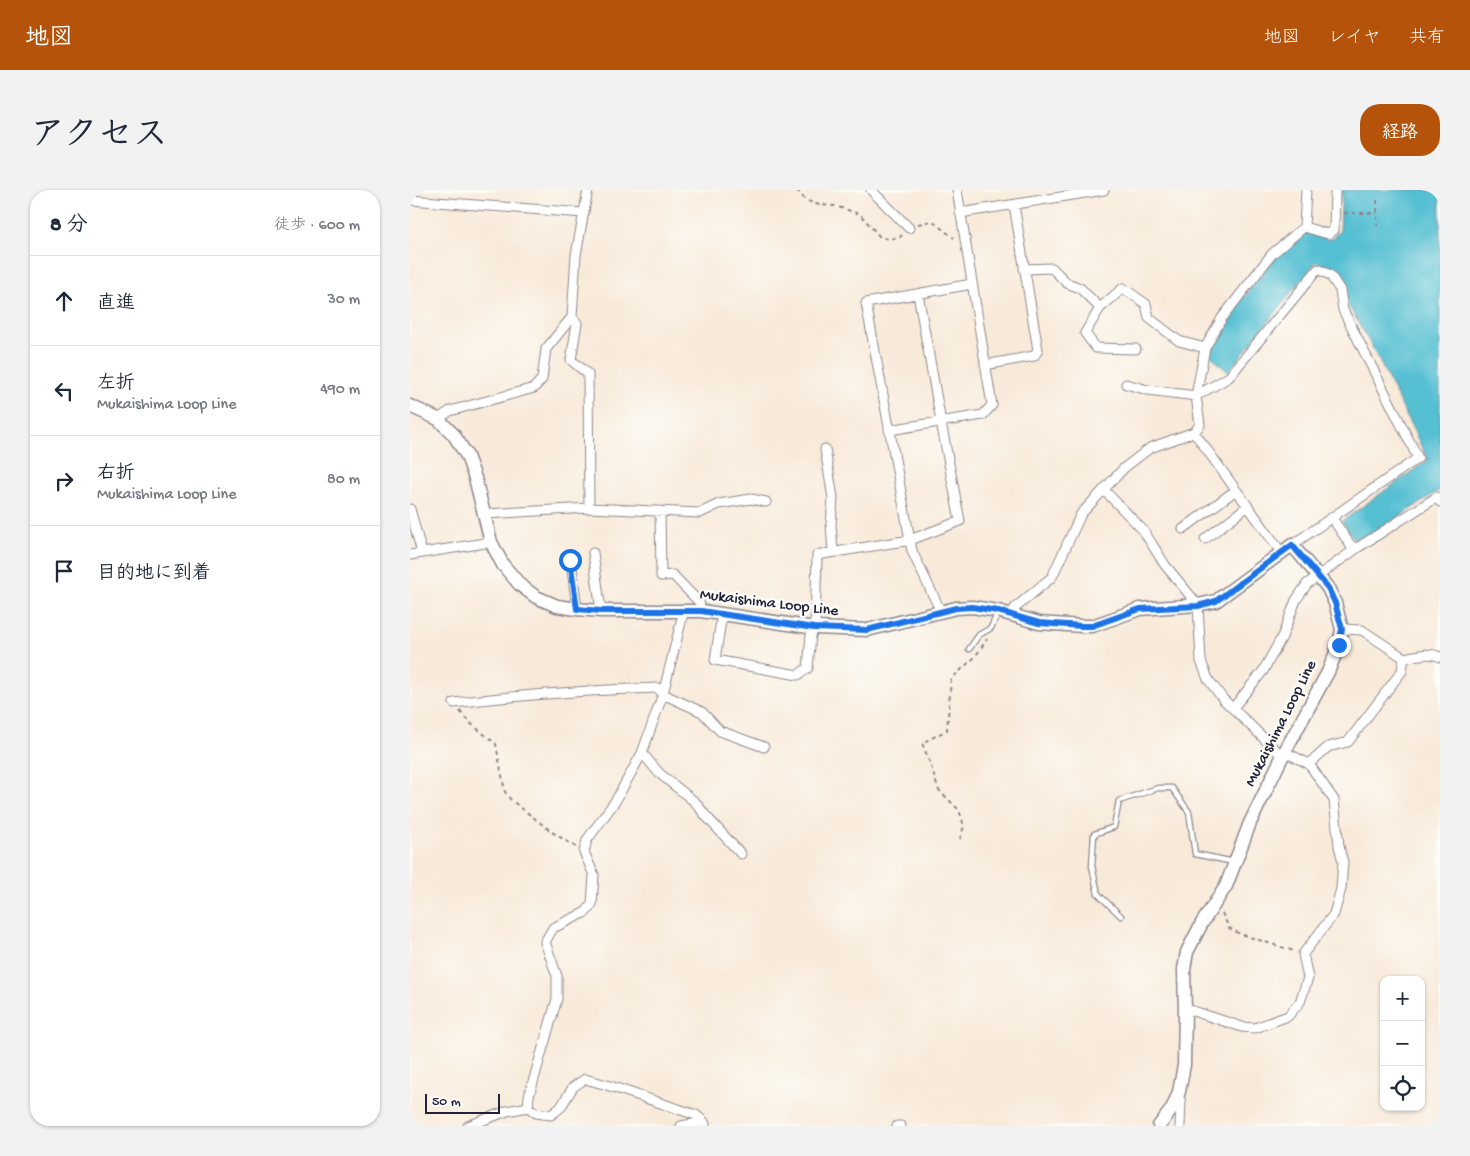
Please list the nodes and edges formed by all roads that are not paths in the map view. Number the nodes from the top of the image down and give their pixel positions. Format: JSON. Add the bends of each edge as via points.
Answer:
{"nodes":[{"id":1,"x":434,"y":190,"type":"edge"},
{"id":2,"x":588,"y":190,"type":"edge"},
{"id":3,"x":871,"y":190,"type":"edge"},
{"id":4,"x":957,"y":190,"type":"edge"},
{"id":5,"x":1104,"y":190,"type":"edge"},
{"id":6,"x":1306,"y":190,"type":"edge"},
{"id":7,"x":1336,"y":190,"type":"edge"},
{"id":8,"x":1072,"y":192,"type":"edge"},
{"id":9,"x":410,"y":200,"type":"edge"},
{"id":10,"x":434,"y":201,"type":"junction"},
{"id":11,"x":1014,"y":205,"type":"junction"},
{"id":12,"x":584,"y":213,"type":"junction"},
{"id":13,"x":960,"y":213,"type":"junction"},
{"id":14,"x":1304,"y":227,"type":"junction"},
{"id":15,"x":910,"y":228,"type":"road end"},
{"id":16,"x":1024,"y":269,"type":"junction"},
{"id":17,"x":972,"y":284,"type":"junction"},
{"id":18,"x":918,"y":294,"type":"junction"},
{"id":19,"x":1100,"y":308,"type":"junction"},
{"id":20,"x":572,"y":317,"type":"junction"},
{"id":21,"x":1204,"y":348,"type":"junction"},
{"id":22,"x":1136,"y":349,"type":"dead end"},
{"id":23,"x":985,"y":365,"type":"junction"},
{"id":24,"x":1126,"y":384,"type":"dead end"},
{"id":25,"x":1196,"y":396,"type":"junction"},
{"id":26,"x":410,"y":406,"type":"edge"},
{"id":27,"x":438,"y":419,"type":"junction"},
{"id":28,"x":941,"y":422,"type":"junction"},
{"id":29,"x":889,"y":430,"type":"junction"},
{"id":30,"x":1194,"y":432,"type":"junction"},
{"id":31,"x":825,"y":449,"type":"dead end"},
{"id":32,"x":1104,"y":490,"type":"junction"},
{"id":33,"x":1236,"y":490,"type":"junction"},
{"id":34,"x":766,"y":502,"type":"dead end"},
{"id":35,"x":1440,"y":502,"type":"edge"},
{"id":36,"x":1248,"y":506,"type":"junction"},
{"id":37,"x":589,"y":508,"type":"junction"},
{"id":38,"x":410,"y":509,"type":"edge"},
{"id":39,"x":660,"y":511,"type":"junction"},
{"id":40,"x":484,"y":514,"type":"junction"},
{"id":41,"x":1332,"y":518,"type":"junction"},
{"id":42,"x":1183,"y":529,"type":"dead end"},
{"id":43,"x":1204,"y":539,"type":"dead end"},
{"id":44,"x":910,"y":540,"type":"junction"},
{"id":45,"x":491,"y":542,"type":"junction"},
{"id":46,"x":1286,"y":548,"type":"junction"},
{"id":47,"x":1357,"y":548,"type":"junction"},
{"id":48,"x":833,"y":552,"type":"junction"},
{"id":49,"x":594,"y":553,"type":"dead end"},
{"id":50,"x":422,"y":554,"type":"junction"},
{"id":51,"x":410,"y":555,"type":"edge"},
{"id":52,"x":570,"y":560,"type":"dead end"},
{"id":53,"x":1317,"y":576,"type":"junction"},
{"id":54,"x":1198,"y":606,"type":"junction"},
{"id":55,"x":577,"y":609,"type":"junction"},
{"id":56,"x":684,"y":610,"type":"junction"},
{"id":57,"x":601,"y":611,"type":"junction"},
{"id":58,"x":701,"y":611,"type":"junction"},
{"id":59,"x":998,"y":611,"type":"junction"},
{"id":60,"x":941,"y":612,"type":"junction"},
{"id":61,"x":722,"y":614,"type":"junction"},
{"id":62,"x":1011,"y":616,"type":"junction"},
{"id":63,"x":814,"y":628,"type":"junction"},
{"id":64,"x":1342,"y":629,"type":"junction"},
{"id":65,"x":969,"y":649,"type":"dead end"},
{"id":66,"x":1440,"y":657,"type":"edge"},
{"id":67,"x":1404,"y":658,"type":"junction"},
{"id":68,"x":663,"y":694,"type":"junction"},
{"id":69,"x":454,"y":703,"type":"road end"},
{"id":70,"x":1233,"y":708,"type":"junction"},
{"id":71,"x":764,"y":747,"type":"dead end"},
{"id":72,"x":642,"y":753,"type":"junction"},
{"id":73,"x":1284,"y":753,"type":"junction"},
{"id":74,"x":1309,"y":764,"type":"junction"},
{"id":75,"x":741,"y":854,"type":"dead end"},
{"id":76,"x":1235,"y":862,"type":"junction"},
{"id":77,"x":1121,"y":916,"type":"dead end"},
{"id":78,"x":1185,"y":1010,"type":"junction"},
{"id":79,"x":1176,"y":1098,"type":"junction"},
{"id":80,"x":528,"y":1106,"type":"junction"},
{"id":81,"x":705,"y":1124,"type":"edge"},
{"id":82,"x":468,"y":1126,"type":"edge"},
{"id":83,"x":681,"y":1126,"type":"edge"},
{"id":84,"x":897,"y":1126,"type":"edge"},
{"id":85,"x":901,"y":1126,"type":"edge"},
{"id":86,"x":1159,"y":1126,"type":"edge"},
{"id":87,"x":1180,"y":1126,"type":"edge"}],
"edges":[{"from":1,"to":10,"type":"street"},
{"from":2,"to":12,"type":"street"},
{"from":3,"to":15,"type":"street"},
{"from":4,"to":13,"type":"street"},
{"from":5,"to":8,"type":"street"},
{"from":6,"to":14,"type":"street"},
{"from":7,"to":14,"type":"street","via":[[1334,230],[1328,234]]},
{"from":8,"to":11,"type":"street"},
{"from":9,"to":10,"type":"street"},
{"from":10,"to":12,"type":"street"},
{"from":11,"to":13,"type":"street"},
{"from":11,"to":16,"type":"street"},
{"from":12,"to":20,"type":"street","via":[[576,255]]},
{"from":13,"to":17,"type":"street"},
{"from":14,"to":21,"type":"street","via":[[1272,254],[1222,318]]},
{"from":16,"to":19,"type":"street","via":[[1052,268],[1067,283],[1080,288]]},
{"from":16,"to":23,"type":"street","via":[[1038,350],[1034,356]]},
{"from":17,"to":18,"type":"street"},
{"from":17,"to":23,"type":"street"},
{"from":18,"to":28,"type":"street"},
{"from":18,"to":29,"type":"street","via":[[866,304]]},
{"from":19,"to":21,"type":"street","via":[[1123,288],[1146,304],[1149,318],[1179,341]]},
{"from":19,"to":22,"type":"street","via":[[1085,333],[1096,348]]},
{"from":20,"to":27,"type":"street","via":[[546,349],[542,379],[534,388],[450,411]]},
{"from":20,"to":37,"type":"street","via":[[577,323],[571,360],[588,374]]},
{"from":21,"to":25,"type":"street"},
{"from":23,"to":28,"type":"street","via":[[992,405],[983,415]]},
{"from":24,"to":25,"type":"street"},
{"from":25,"to":30,"type":"street","via":[[1200,424]]},
{"from":25,"to":41,"type":"street","via":[[1229,377],[1318,269],[1330,275],[1340,290],[1343,310],[1418,458]]},
{"from":26,"to":27,"type":"main road","name":"Mukaishima Loop Line"},
{"from":27,"to":40,"type":"main road","name":"Mukaishima Loop Line","via":[[468,456]]},
{"from":28,"to":29,"type":"street"},
{"from":28,"to":44,"type":"street","via":[[960,521]]},
{"from":29,"to":44,"type":"street"},
{"from":30,"to":32,"type":"street","via":[[1150,448],[1124,468]]},
{"from":30,"to":33,"type":"street"},
{"from":31,"to":48,"type":"street","via":[[833,498]]},
{"from":32,"to":54,"type":"street","via":[[1143,530],[1165,565]]},
{"from":32,"to":62,"type":"street","via":[[1081,514],[1052,578],[1015,608]]},
{"from":33,"to":36,"type":"street"},
{"from":33,"to":42,"type":"street"},
{"from":34,"to":39,"type":"street","via":[[750,499],[719,504],[700,513]]},
{"from":35,"to":47,"type":"street","via":[[1438,497]]},
{"from":36,"to":43,"type":"street"},
{"from":36,"to":46,"type":"street"},
{"from":37,"to":39,"type":"street"},
{"from":37,"to":40,"type":"street"},
{"from":38,"to":50,"type":"street"},
{"from":39,"to":58,"type":"street","via":[[661,576],[673,575],[699,602]]},
{"from":40,"to":45,"type":"main road","name":"Mukaishima Loop Line"},
{"from":41,"to":46,"type":"street"},
{"from":41,"to":47,"type":"street","via":[[1350,546]]},
{"from":44,"to":48,"type":"street"},
{"from":44,"to":60,"type":"street","via":[[912,551]]},
{"from":45,"to":50,"type":"street"},
{"from":45,"to":55,"type":"main road","name":"Mukaishima Loop Line","via":[[503,565],[520,586],[557,606]]},
{"from":46,"to":53,"type":"main road","name":"Mukaishima Loop Line"},
{"from":46,"to":54,"type":"main road","name":"Mukaishima Loop Line","via":[[1216,601]]},
{"from":47,"to":53,"type":"street"},
{"from":48,"to":63,"type":"street","via":[[817,555]]},
{"from":49,"to":57,"type":"street"},
{"from":50,"to":51,"type":"street"},
{"from":52,"to":55,"type":"street"},
{"from":53,"to":64,"type":"main road","name":"Mukaishima Loop Line","via":[[1328,588]]},
{"from":53,"to":70,"type":"street","via":[[1296,600],[1282,637],[1263,671]]},
{"from":54,"to":62,"type":"main road","name":"Mukaishima Loop Line","via":[[1140,609],[1092,626],[1039,623]]},
{"from":54,"to":70,"type":"street","via":[[1200,661],[1208,679]]},
{"from":55,"to":57,"type":"main road","name":"Mukaishima Loop Line"},
{"from":56,"to":57,"type":"main road","name":"Mukaishima Loop Line"},
{"from":56,"to":58,"type":"main road","name":"Mukaishima Loop Line"},
{"from":56,"to":68,"type":"street"},
{"from":58,"to":61,"type":"main road","name":"Mukaishima Loop Line"},
{"from":59,"to":60,"type":"main road","name":"Mukaishima Loop Line","via":[[972,607]]},
{"from":59,"to":62,"type":"main road","name":"Mukaishima Loop Line"},
{"from":59,"to":65,"type":"lane","via":[[991,628],[979,635]]},
{"from":60,"to":63,"type":"main road","name":"Mukaishima Loop Line","via":[[867,630]]},
{"from":61,"to":63,"type":"main road","name":"Mukaishima Loop Line"},
{"from":61,"to":63,"type":"street","via":[[715,660],[798,675],[808,668]]},
{"from":64,"to":67,"type":"street","via":[[1362,630]]},
{"from":64,"to":73,"type":"main road","name":"Mukaishima Loop Line","via":[[1328,672]]},
{"from":66,"to":67,"type":"street","via":[[1424,654]]},
{"from":67,"to":74,"type":"street","via":[[1402,671],[1348,742],[1328,747]]},
{"from":68,"to":69,"type":"street","via":[[658,688],[588,690]]},
{"from":68,"to":71,"type":"street","via":[[702,712],[720,731]]},
{"from":68,"to":72,"type":"street"},
{"from":70,"to":73,"type":"street","via":[[1278,752]]},
{"from":72,"to":75,"type":"street","via":[[659,773],[695,802]]},
{"from":72,"to":80,"type":"street","via":[[616,800],[587,840],[584,852],[594,875],[592,904],[586,912],[553,928],[545,942],[557,976],[557,998]]},
{"from":73,"to":74,"type":"street"},
{"from":73,"to":76,"type":"main road","name":"Mukaishima Loop Line"},
{"from":74,"to":78,"type":"street","via":[[1334,800],[1343,862],[1341,889],[1334,914],[1303,954],[1308,978],[1300,1002],[1288,1016],[1255,1028]]},
{"from":76,"to":77,"type":"lane","via":[[1195,854],[1189,812],[1172,788],[1158,788],[1119,801],[1114,827],[1094,834],[1092,866],[1098,894]]},
{"from":76,"to":78,"type":"main road","name":"Mukaishima Loop Line","via":[[1226,886],[1187,952]]},
{"from":78,"to":79,"type":"main road","name":"Mukaishima Loop Line","via":[[1184,1065]]},
{"from":79,"to":86,"type":"main road","name":"Mukaishima Loop Line"},
{"from":79,"to":87,"type":"street","via":[[1182,1100]]},
{"from":80,"to":81,"type":"street","via":[[536,1113],[551,1115],[561,1107],[574,1087],[586,1079],[696,1115]]},
{"from":80,"to":82,"type":"street"},
{"from":81,"to":83,"type":"street"},
{"from":84,"to":85,"type":"street"}]}
